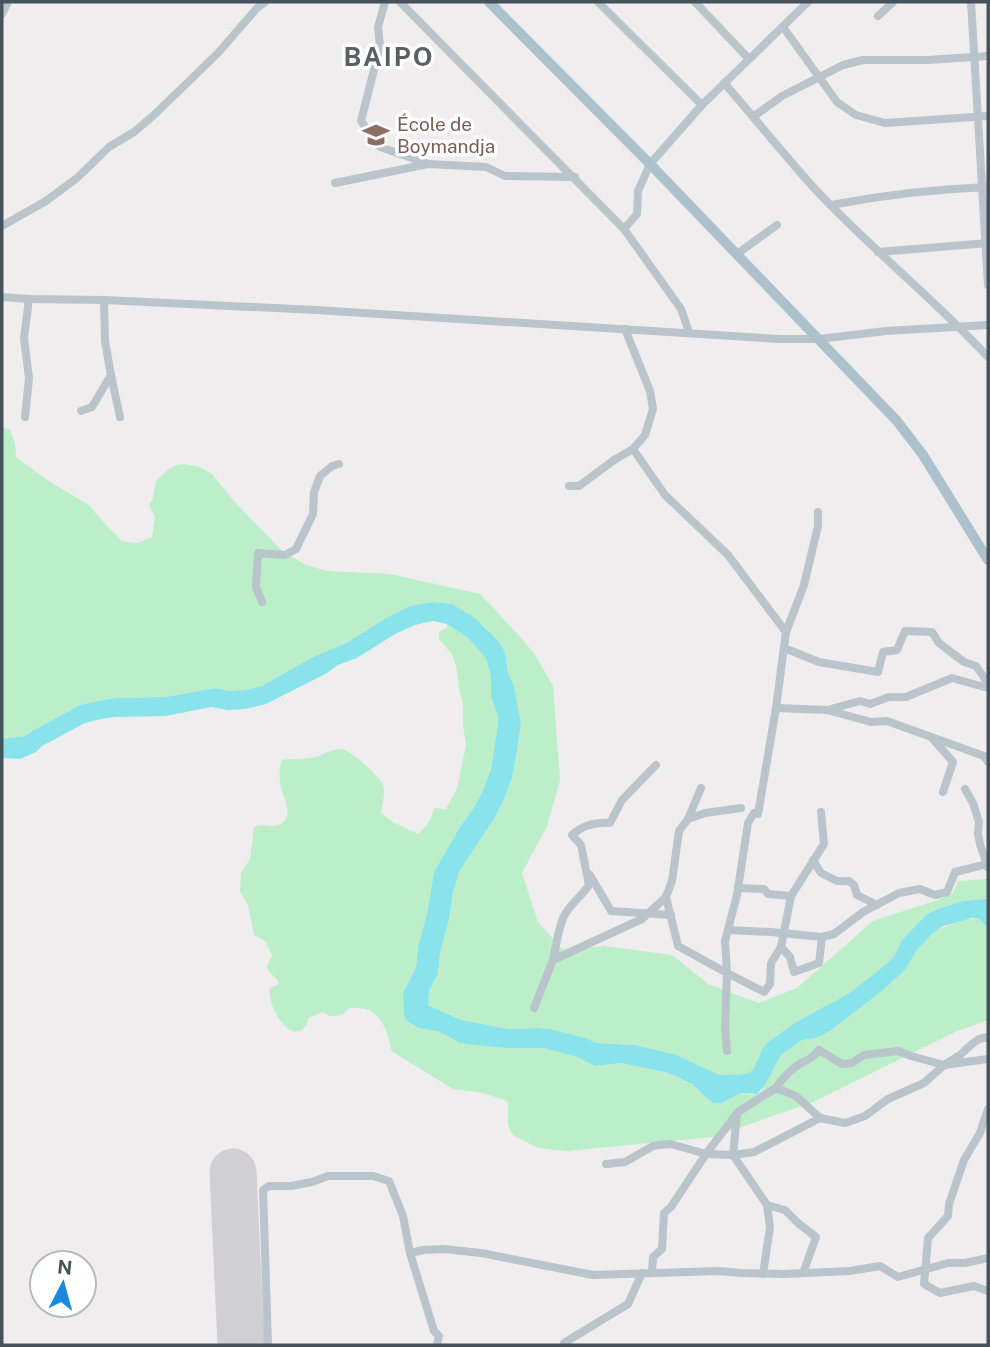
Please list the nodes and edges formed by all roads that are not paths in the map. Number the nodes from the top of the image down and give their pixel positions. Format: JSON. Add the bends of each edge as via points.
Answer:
{"nodes":[{"id":1,"x":8,"y":2,"type":"edge"},
{"id":2,"x":265,"y":2,"type":"edge"},
{"id":3,"x":385,"y":2,"type":"edge"},
{"id":4,"x":400,"y":2,"type":"edge"},
{"id":5,"x":489,"y":2,"type":"edge"},
{"id":6,"x":598,"y":2,"type":"edge"},
{"id":7,"x":695,"y":2,"type":"edge"},
{"id":8,"x":808,"y":2,"type":"edge"},
{"id":9,"x":893,"y":2,"type":"edge"},
{"id":10,"x":971,"y":2,"type":"edge"},
{"id":11,"x":2,"y":14,"type":"edge"},
{"id":12,"x":878,"y":16,"type":"dead end"},
{"id":13,"x":783,"y":27,"type":"junction"},
{"id":14,"x":988,"y":56,"type":"edge"},
{"id":15,"x":974,"y":57,"type":"junction"},
{"id":16,"x":749,"y":59,"type":"junction"},
{"id":17,"x":819,"y":77,"type":"junction"},
{"id":18,"x":724,"y":83,"type":"junction"},
{"id":19,"x":702,"y":105,"type":"junction"},
{"id":20,"x":978,"y":116,"type":"junction"},
{"id":21,"x":988,"y":116,"type":"edge"},
{"id":22,"x":753,"y":117,"type":"junction"},
{"id":23,"x":428,"y":164,"type":"junction"},
{"id":24,"x":649,"y":164,"type":"junction"},
{"id":25,"x":575,"y":177,"type":"junction"},
{"id":26,"x":335,"y":183,"type":"dead end"},
{"id":27,"x":985,"y":187,"type":"edge"},
{"id":28,"x":831,"y":205,"type":"junction"},
{"id":29,"x":777,"y":225,"type":"dead end"},
{"id":30,"x":2,"y":226,"type":"edge"},
{"id":31,"x":625,"y":229,"type":"junction"},
{"id":32,"x":987,"y":243,"type":"edge"},
{"id":33,"x":878,"y":252,"type":"junction"},
{"id":34,"x":737,"y":254,"type":"junction"},
{"id":35,"x":988,"y":285,"type":"edge"},
{"id":36,"x":2,"y":297,"type":"edge"},
{"id":37,"x":29,"y":299,"type":"junction"},
{"id":38,"x":104,"y":300,"type":"junction"},
{"id":39,"x":988,"y":325,"type":"edge"},
{"id":40,"x":959,"y":326,"type":"junction"},
{"id":41,"x":625,"y":328,"type":"junction"},
{"id":42,"x":688,"y":332,"type":"junction"},
{"id":43,"x":819,"y":339,"type":"junction"},
{"id":44,"x":988,"y":358,"type":"edge"},
{"id":45,"x":111,"y":375,"type":"junction"},
{"id":46,"x":81,"y":411,"type":"dead end"},
{"id":47,"x":25,"y":417,"type":"dead end"},
{"id":48,"x":120,"y":417,"type":"dead end"},
{"id":49,"x":633,"y":449,"type":"junction"},
{"id":50,"x":339,"y":464,"type":"dead end"},
{"id":51,"x":569,"y":486,"type":"dead end"},
{"id":52,"x":818,"y":512,"type":"dead end"},
{"id":53,"x":988,"y":560,"type":"edge"},
{"id":54,"x":262,"y":602,"type":"dead end"},
{"id":55,"x":786,"y":632,"type":"junction"},
{"id":56,"x":784,"y":648,"type":"junction"},
{"id":57,"x":988,"y":686,"type":"edge"},
{"id":58,"x":776,"y":708,"type":"junction"},
{"id":59,"x":827,"y":710,"type":"junction"},
{"id":60,"x":931,"y":737,"type":"junction"},
{"id":61,"x":988,"y":762,"type":"edge"},
{"id":62,"x":656,"y":765,"type":"dead end"},
{"id":63,"x":701,"y":788,"type":"dead end"},
{"id":64,"x":965,"y":789,"type":"dead end"},
{"id":65,"x":943,"y":792,"type":"dead end"},
{"id":66,"x":741,"y":808,"type":"dead end"},
{"id":67,"x":821,"y":812,"type":"dead end"},
{"id":68,"x":688,"y":819,"type":"junction"},
{"id":69,"x":813,"y":860,"type":"junction"},
{"id":70,"x":987,"y":866,"type":"edge"},
{"id":71,"x":586,"y":869,"type":"junction"},
{"id":72,"x":738,"y":888,"type":"junction"},
{"id":73,"x":791,"y":895,"type":"junction"},
{"id":74,"x":666,"y":897,"type":"junction"},
{"id":75,"x":877,"y":905,"type":"junction"},
{"id":76,"x":649,"y":914,"type":"junction"},
{"id":77,"x":671,"y":915,"type":"junction"},
{"id":78,"x":729,"y":930,"type":"junction"},
{"id":79,"x":783,"y":933,"type":"junction"},
{"id":80,"x":822,"y":937,"type":"junction"},
{"id":81,"x":781,"y":947,"type":"junction"},
{"id":82,"x":553,"y":960,"type":"junction"},
{"id":83,"x":727,"y":973,"type":"junction"},
{"id":84,"x":534,"y":1008,"type":"dead end"},
{"id":85,"x":988,"y":1037,"type":"edge"},
{"id":86,"x":727,"y":1051,"type":"dead end"},
{"id":87,"x":988,"y":1059,"type":"edge"},
{"id":88,"x":944,"y":1065,"type":"junction"},
{"id":89,"x":776,"y":1088,"type":"junction"},
{"id":90,"x":988,"y":1109,"type":"edge"},
{"id":91,"x":738,"y":1112,"type":"junction"},
{"id":92,"x":820,"y":1118,"type":"junction"},
{"id":93,"x":706,"y":1154,"type":"junction"},
{"id":94,"x":733,"y":1155,"type":"junction"},
{"id":95,"x":606,"y":1164,"type":"dead end"},
{"id":96,"x":767,"y":1205,"type":"junction"},
{"id":97,"x":410,"y":1253,"type":"junction"},
{"id":98,"x":988,"y":1258,"type":"edge"},
{"id":99,"x":925,"y":1269,"type":"junction"},
{"id":100,"x":647,"y":1273,"type":"junction"},
{"id":101,"x":803,"y":1273,"type":"junction"},
{"id":102,"x":763,"y":1274,"type":"junction"},
{"id":103,"x":988,"y":1292,"type":"edge"},
{"id":104,"x":268,"y":1345,"type":"edge"},
{"id":105,"x":437,"y":1345,"type":"edge"},
{"id":106,"x":564,"y":1345,"type":"edge"}],
"edges":[{"from":1,"to":11,"type":"street"},
{"from":2,"to":30,"type":"street","via":[[134,132],[109,147],[46,201]]},
{"from":3,"to":23,"type":"street","via":[[378,27],[380,46],[361,121],[380,147]]},
{"from":4,"to":25,"type":"street"},
{"from":5,"to":24,"type":"main road"},
{"from":6,"to":19,"type":"street"},
{"from":7,"to":16,"type":"street"},
{"from":8,"to":13,"type":"street"},
{"from":9,"to":12,"type":"street"},
{"from":10,"to":15,"type":"street"},
{"from":13,"to":16,"type":"street"},
{"from":13,"to":17,"type":"street"},
{"from":14,"to":15,"type":"street"},
{"from":15,"to":17,"type":"street","via":[[863,60]]},
{"from":15,"to":20,"type":"street"},
{"from":16,"to":18,"type":"street"},
{"from":17,"to":20,"type":"street","via":[[838,102],[856,115],[885,123]]},
{"from":17,"to":22,"type":"street"},
{"from":18,"to":19,"type":"street"},
{"from":18,"to":22,"type":"street"},
{"from":19,"to":24,"type":"street"},
{"from":20,"to":21,"type":"street"},
{"from":20,"to":27,"type":"street"},
{"from":22,"to":28,"type":"street"},
{"from":23,"to":25,"type":"street","via":[[486,167],[505,176]]},
{"from":23,"to":26,"type":"street"},
{"from":24,"to":31,"type":"street","via":[[638,191],[637,214]]},
{"from":24,"to":34,"type":"main road"},
{"from":25,"to":31,"type":"street"},
{"from":27,"to":28,"type":"street"},
{"from":27,"to":32,"type":"street"},
{"from":28,"to":33,"type":"street"},
{"from":29,"to":34,"type":"street"},
{"from":31,"to":42,"type":"street","via":[[681,309]]},
{"from":32,"to":33,"type":"street"},
{"from":32,"to":35,"type":"street"},
{"from":33,"to":40,"type":"street"},
{"from":34,"to":43,"type":"main road"},
{"from":36,"to":37,"type":"street"},
{"from":37,"to":38,"type":"street"},
{"from":37,"to":47,"type":"street","via":[[24,338],[29,378]]},
{"from":38,"to":41,"type":"street"},
{"from":38,"to":45,"type":"street"},
{"from":39,"to":40,"type":"street"},
{"from":40,"to":43,"type":"street"},
{"from":40,"to":44,"type":"street"},
{"from":41,"to":42,"type":"street"},
{"from":41,"to":49,"type":"street","via":[[653,409],[645,435]]},
{"from":42,"to":43,"type":"street"},
{"from":43,"to":53,"type":"main road","via":[[897,421]]},
{"from":45,"to":46,"type":"street","via":[[92,407]]},
{"from":45,"to":48,"type":"street"},
{"from":49,"to":51,"type":"street","via":[[579,486]]},
{"from":49,"to":55,"type":"street","via":[[665,495],[728,555]]},
{"from":50,"to":54,"type":"street","via":[[320,476],[313,514],[296,549],[285,555],[258,553],[256,587]]},
{"from":52,"to":55,"type":"street","via":[[804,585]]},
{"from":55,"to":56,"type":"street"},
{"from":56,"to":57,"type":"street","via":[[819,662],[878,672],[883,652],[897,650],[905,631],[932,632],[939,643],[976,666]]},
{"from":56,"to":58,"type":"street"},
{"from":57,"to":59,"type":"street","via":[[952,678],[906,697],[870,704],[860,701]]},
{"from":58,"to":59,"type":"street"},
{"from":58,"to":72,"type":"street","via":[[756,814],[748,823]]},
{"from":59,"to":60,"type":"street","via":[[871,722],[887,721]]},
{"from":60,"to":61,"type":"street","via":[[984,756]]},
{"from":60,"to":65,"type":"street","via":[[953,762]]},
{"from":62,"to":71,"type":"street","via":[[622,800],[610,824],[586,826],[572,835],[581,845]]},
{"from":63,"to":68,"type":"street"},
{"from":64,"to":70,"type":"street","via":[[979,821]]},
{"from":66,"to":68,"type":"street"},
{"from":67,"to":69,"type":"street","via":[[824,844]]},
{"from":68,"to":74,"type":"street","via":[[679,831]]},
{"from":69,"to":73,"type":"street"},
{"from":69,"to":75,"type":"street","via":[[821,873],[849,881],[857,895]]},
{"from":70,"to":75,"type":"street","via":[[955,872],[947,892],[899,892]]},
{"from":71,"to":76,"type":"street","via":[[611,911]]},
{"from":71,"to":82,"type":"street","via":[[589,885],[564,917]]},
{"from":72,"to":73,"type":"street"},
{"from":72,"to":78,"type":"street"},
{"from":73,"to":79,"type":"street"},
{"from":74,"to":76,"type":"street"},
{"from":74,"to":77,"type":"street"},
{"from":75,"to":80,"type":"street"},
{"from":76,"to":77,"type":"street"},
{"from":76,"to":82,"type":"street"},
{"from":77,"to":83,"type":"street","via":[[678,946]]},
{"from":78,"to":79,"type":"street"},
{"from":78,"to":83,"type":"street"},
{"from":79,"to":80,"type":"street"},
{"from":79,"to":81,"type":"street"},
{"from":80,"to":81,"type":"street","via":[[819,963],[794,972]]},
{"from":81,"to":83,"type":"street","via":[[771,963],[764,992]]},
{"from":82,"to":84,"type":"street"},
{"from":83,"to":86,"type":"street"},
{"from":85,"to":88,"type":"street"},
{"from":87,"to":88,"type":"street"},
{"from":88,"to":89,"type":"street","via":[[898,1051],[864,1055],[842,1064],[819,1051]]},
{"from":88,"to":92,"type":"street","via":[[924,1083],[888,1099],[865,1116],[845,1124]]},
{"from":89,"to":91,"type":"street"},
{"from":89,"to":92,"type":"street","via":[[796,1096]]},
{"from":90,"to":99,"type":"street","via":[[964,1160],[948,1216],[928,1238]]},
{"from":91,"to":93,"type":"street"},
{"from":91,"to":94,"type":"street"},
{"from":92,"to":94,"type":"street","via":[[754,1152]]},
{"from":93,"to":94,"type":"street"},
{"from":93,"to":95,"type":"street","via":[[659,1145],[625,1162]]},
{"from":93,"to":100,"type":"street","via":[[664,1213],[662,1249]]},
{"from":94,"to":96,"type":"street"},
{"from":96,"to":101,"type":"street","via":[[785,1210],[817,1237]]},
{"from":96,"to":102,"type":"street","via":[[770,1227]]},
{"from":97,"to":100,"type":"street","via":[[444,1249],[593,1275]]},
{"from":97,"to":104,"type":"street","via":[[403,1216],[389,1181],[373,1176],[328,1176],[263,1190]]},
{"from":97,"to":105,"type":"street","via":[[439,1336]]},
{"from":98,"to":99,"type":"street"},
{"from":99,"to":101,"type":"street","via":[[898,1278],[880,1266]]},
{"from":99,"to":103,"type":"street","via":[[924,1284],[940,1293],[974,1286]]},
{"from":100,"to":102,"type":"street"},
{"from":100,"to":106,"type":"street","via":[[628,1304]]},
{"from":101,"to":102,"type":"street"}]}
